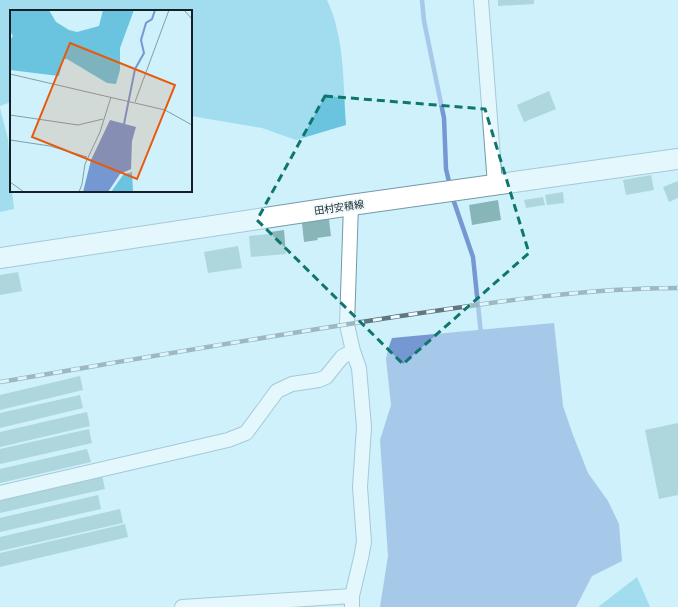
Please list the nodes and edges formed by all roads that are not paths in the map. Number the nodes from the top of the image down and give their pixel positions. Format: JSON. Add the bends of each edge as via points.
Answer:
{"nodes":[{"id":1,"x":481,"y":0,"type":"edge"},
{"id":2,"x":678,"y":159,"type":"edge"},
{"id":3,"x":495,"y":185,"type":"junction"},
{"id":4,"x":351,"y":205,"type":"junction"},
{"id":5,"x":0,"y":258,"type":"edge"},
{"id":6,"x":353,"y":351,"type":"junction"},
{"id":7,"x":0,"y":494,"type":"edge"},
{"id":8,"x":352,"y":602,"type":"edge"},
{"id":9,"x":182,"y":607,"type":"edge"}],
"edges":[{"from":1,"to":3,"type":"street"},
{"from":2,"to":3,"type":"main road","name":"田村安積線"},
{"from":3,"to":4,"type":"main road","name":"田村安積線"},
{"from":4,"to":5,"type":"main road","name":"田村安積線"},
{"from":4,"to":6,"type":"street","via":[[347,325]]},
{"from":6,"to":7,"type":"street","via":[[342,357],[326,377],[287,385],[277,391],[246,433],[228,440]]},
{"from":6,"to":8,"type":"street","via":[[359,368],[364,427],[360,487],[364,537]]},
{"from":8,"to":9,"type":"street"}]}
